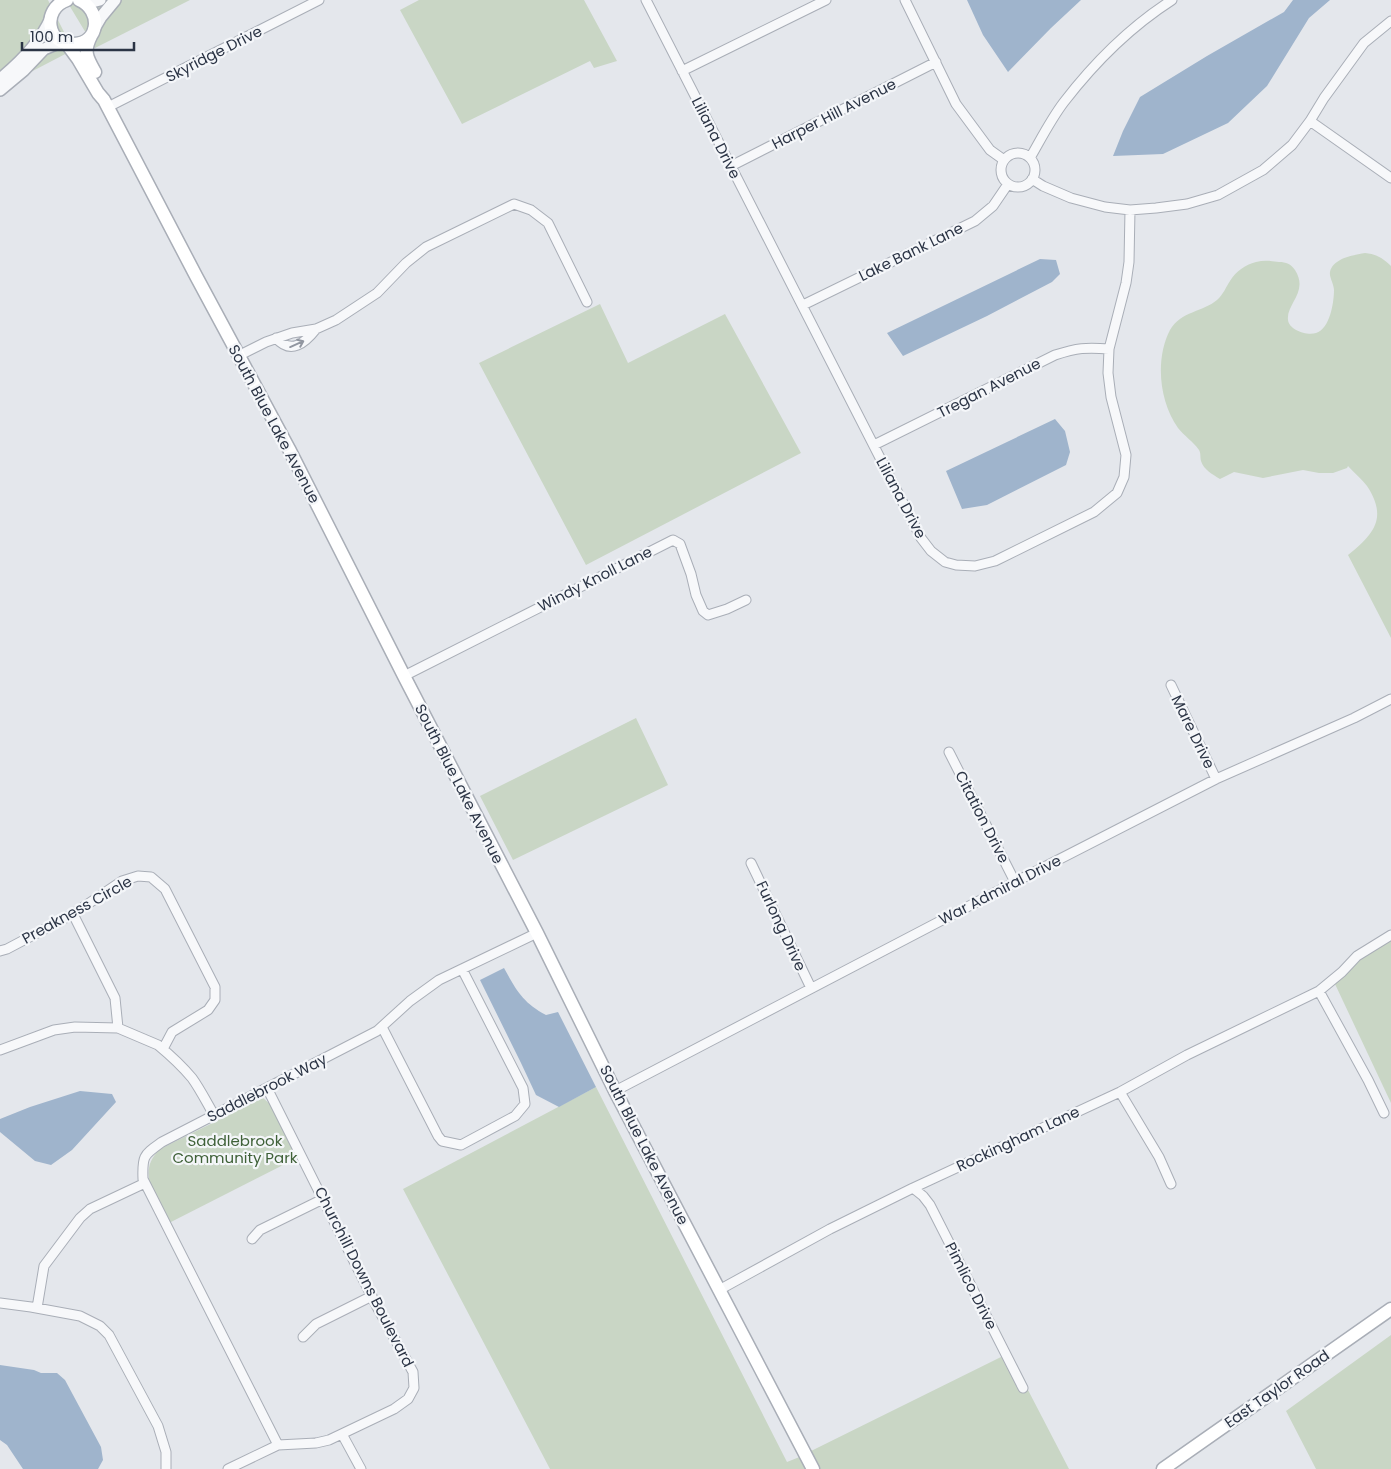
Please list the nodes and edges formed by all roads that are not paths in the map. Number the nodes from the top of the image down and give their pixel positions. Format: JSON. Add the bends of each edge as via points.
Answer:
{"nodes":[{"id":1,"x":67,"y":0,"type":"edge"},
{"id":2,"x":81,"y":0,"type":"edge"},
{"id":3,"x":100,"y":0,"type":"edge"},
{"id":4,"x":115,"y":0,"type":"edge"},
{"id":5,"x":319,"y":0,"type":"edge"},
{"id":6,"x":646,"y":0,"type":"edge"},
{"id":7,"x":826,"y":0,"type":"edge"},
{"id":8,"x":905,"y":0,"type":"edge"},
{"id":9,"x":1172,"y":0,"type":"edge"},
{"id":10,"x":52,"y":9,"type":"edge"},
{"id":11,"x":1391,"y":21,"type":"edge"},
{"id":12,"x":93,"y":32,"type":"junction"},
{"id":13,"x":65,"y":43,"type":"junction"},
{"id":14,"x":936,"y":62,"type":"junction"},
{"id":15,"x":682,"y":71,"type":"junction"},
{"id":16,"x":0,"y":79,"type":"edge"},
{"id":17,"x":0,"y":90,"type":"edge"},
{"id":18,"x":106,"y":104,"type":"junction"},
{"id":19,"x":1310,"y":121,"type":"junction"},
{"id":20,"x":1030,"y":158,"type":"junction"},
{"id":21,"x":1004,"y":160,"type":"junction"},
{"id":22,"x":731,"y":166,"type":"junction"},
{"id":23,"x":1391,"y":178,"type":"edge"},
{"id":24,"x":1032,"y":179,"type":"junction"},
{"id":25,"x":1008,"y":184,"type":"junction"},
{"id":26,"x":1130,"y":210,"type":"junction"},
{"id":27,"x":587,"y":302,"type":"dead end"},
{"id":28,"x":803,"y":305,"type":"junction"},
{"id":29,"x":316,"y":329,"type":"junction"},
{"id":30,"x":276,"y":338,"type":"junction"},
{"id":31,"x":1109,"y":349,"type":"junction"},
{"id":32,"x":238,"y":356,"type":"junction"},
{"id":33,"x":874,"y":445,"type":"junction"},
{"id":34,"x":746,"y":600,"type":"dead end"},
{"id":35,"x":404,"y":676,"type":"junction"},
{"id":36,"x":1171,"y":685,"type":"dead end"},
{"id":37,"x":1391,"y":699,"type":"edge"},
{"id":38,"x":949,"y":752,"type":"dead end"},
{"id":39,"x":1216,"y":779,"type":"junction"},
{"id":40,"x":752,"y":863,"type":"dead end"},
{"id":41,"x":1015,"y":882,"type":"junction"},
{"id":42,"x":73,"y":914,"type":"junction"},
{"id":43,"x":537,"y":933,"type":"junction"},
{"id":44,"x":1391,"y":935,"type":"edge"},
{"id":45,"x":0,"y":951,"type":"edge"},
{"id":46,"x":462,"y":969,"type":"junction"},
{"id":47,"x":811,"y":988,"type":"junction"},
{"id":48,"x":1319,"y":991,"type":"junction"},
{"id":49,"x":382,"y":1027,"type":"junction"},
{"id":50,"x":118,"y":1028,"type":"junction"},
{"id":51,"x":163,"y":1049,"type":"junction"},
{"id":52,"x":0,"y":1050,"type":"edge"},
{"id":53,"x":267,"y":1088,"type":"junction"},
{"id":54,"x":615,"y":1091,"type":"junction"},
{"id":55,"x":1120,"y":1092,"type":"junction"},
{"id":56,"x":1384,"y":1113,"type":"dead end"},
{"id":57,"x":214,"y":1115,"type":"junction"},
{"id":58,"x":145,"y":1183,"type":"junction"},
{"id":59,"x":1171,"y":1184,"type":"dead end"},
{"id":60,"x":913,"y":1188,"type":"junction"},
{"id":61,"x":323,"y":1199,"type":"junction"},
{"id":62,"x":252,"y":1239,"type":"dead end"},
{"id":63,"x":719,"y":1290,"type":"junction"},
{"id":64,"x":372,"y":1296,"type":"junction"},
{"id":65,"x":0,"y":1304,"type":"edge"},
{"id":66,"x":37,"y":1308,"type":"junction"},
{"id":67,"x":1391,"y":1309,"type":"edge"},
{"id":68,"x":303,"y":1337,"type":"dead end"},
{"id":69,"x":1023,"y":1388,"type":"dead end"},
{"id":70,"x":342,"y":1434,"type":"junction"},
{"id":71,"x":278,"y":1444,"type":"junction"},
{"id":72,"x":166,"y":1469,"type":"edge"},
{"id":73,"x":228,"y":1469,"type":"edge"},
{"id":74,"x":361,"y":1469,"type":"edge"},
{"id":75,"x":813,"y":1469,"type":"edge"},
{"id":76,"x":1163,"y":1469,"type":"edge"}],
"edges":[{"from":1,"to":10,"type":"main road"},
{"from":2,"to":3,"type":"street"},
{"from":2,"to":12,"type":"main road","name":"South Blue Lake Avenue","via":[[88,4],[95,16]]},
{"from":4,"to":12,"type":"street"},
{"from":5,"to":18,"type":"street","name":"Skyridge Drive"},
{"from":6,"to":15,"type":"street","name":"Liliana Drive"},
{"from":7,"to":15,"type":"street"},
{"from":8,"to":14,"type":"street"},
{"from":9,"to":20,"type":"street","via":[[1101,59],[1063,103]]},
{"from":10,"to":13,"type":"main road","name":"South Blue Lake Avenue","via":[[52,32]]},
{"from":10,"to":16,"type":"street","via":[[45,31],[24,58]]},
{"from":11,"to":19,"type":"street","via":[[1364,43]]},
{"from":12,"to":13,"type":"main road","via":[[81,43]]},
{"from":12,"to":18,"type":"main road","name":"South Blue Lake Avenue","via":[[87,44],[87,56],[104,88]]},
{"from":13,"to":17,"type":"street","via":[[44,49]]},
{"from":13,"to":18,"type":"main road","name":"South Blue Lake Avenue"},
{"from":14,"to":21,"type":"street","via":[[956,104],[990,150]]},
{"from":14,"to":22,"type":"street","name":"Harper Hill Avenue"},
{"from":15,"to":22,"type":"street","name":"Liliana Drive"},
{"from":18,"to":32,"type":"main road","name":"South Blue Lake Avenue"},
{"from":19,"to":23,"type":"street"},
{"from":19,"to":26,"type":"street","via":[[1292,145],[1263,170],[1218,195],[1187,204]]},
{"from":20,"to":21,"type":"street","via":[[1019,153]]},
{"from":20,"to":24,"type":"street","via":[[1035,168]]},
{"from":21,"to":25,"type":"street","via":[[1001,171]]},
{"from":22,"to":28,"type":"street","name":"Liliana Drive"},
{"from":24,"to":25,"type":"street","via":[[1024,186]]},
{"from":24,"to":26,"type":"street","via":[[1071,198]]},
{"from":25,"to":28,"type":"street","name":"Lake Bank Lane","via":[[993,206],[975,221]]},
{"from":26,"to":31,"type":"street","name":"Liliana Drive","via":[[1126,283]]},
{"from":27,"to":29,"type":"street","via":[[548,224],[531,210],[514,204],[426,247],[377,292],[336,320]]},
{"from":28,"to":33,"type":"street","name":"Liliana Drive"},
{"from":29,"to":30,"type":"street"},
{"from":30,"to":29,"type":"street","one_way":true,"via":[[285,346],[294,347]]},
{"from":30,"to":32,"type":"street"},
{"from":31,"to":33,"type":"street","name":"Tregan Avenue","via":[[1078,348],[1055,355]]},
{"from":31,"to":33,"type":"street","name":"Liliana Drive","via":[[1111,398],[1126,455],[1124,477],[1117,493],[1094,512],[995,561],[975,566],[956,565],[945,562],[931,551],[921,538]]},
{"from":32,"to":35,"type":"main road","name":"South Blue Lake Avenue"},
{"from":34,"to":35,"type":"street","name":"Windy Knoll Lane","via":[[708,615],[703,611],[680,544],[673,540]]},
{"from":35,"to":43,"type":"main road","name":"South Blue Lake Avenue"},
{"from":36,"to":39,"type":"street","name":"Mare Drive"},
{"from":37,"to":39,"type":"street","name":"War Admiral Drive"},
{"from":38,"to":41,"type":"street","name":"Citation Drive"},
{"from":39,"to":41,"type":"street","name":"War Admiral Drive"},
{"from":40,"to":47,"type":"street","name":"Furlong Drive"},
{"from":41,"to":47,"type":"street","name":"War Admiral Drive"},
{"from":42,"to":45,"type":"street","name":"Preakness Circle"},
{"from":42,"to":50,"type":"street","via":[[115,998]]},
{"from":42,"to":51,"type":"street","name":"Preakness Circle","via":[[122,881],[138,876],[151,877],[165,889],[215,987],[215,1000],[208,1010],[172,1032]]},
{"from":43,"to":46,"type":"street","name":"Saddlebrook Way"},
{"from":43,"to":54,"type":"main road","name":"South Blue Lake Avenue"},
{"from":44,"to":48,"type":"street","name":"Rockingham Lane","via":[[1357,956]]},
{"from":46,"to":49,"type":"street","name":"Saddlebrook Way","via":[[410,1000]]},
{"from":46,"to":49,"type":"street","via":[[523,1088],[525,1104],[515,1116],[461,1145],[442,1141]]},
{"from":47,"to":54,"type":"street","name":"War Admiral Drive"},
{"from":48,"to":55,"type":"street","name":"Rockingham Lane","via":[[1186,1055]]},
{"from":48,"to":56,"type":"street"},
{"from":49,"to":53,"type":"street","name":"Saddlebrook Way"},
{"from":50,"to":51,"type":"street"},
{"from":50,"to":52,"type":"street","via":[[54,1030]]},
{"from":51,"to":57,"type":"street","via":[[193,1080]]},
{"from":53,"to":57,"type":"street","name":"Saddlebrook Way"},
{"from":53,"to":61,"type":"street","name":"Churchill Downs Boulevard"},
{"from":54,"to":63,"type":"main road","name":"South Blue Lake Avenue"},
{"from":55,"to":59,"type":"street","via":[[1159,1157]]},
{"from":55,"to":60,"type":"street","name":"Rockingham Lane"},
{"from":57,"to":58,"type":"street","name":"Saddlebrook Way","via":[[146,1153],[143,1163]]},
{"from":58,"to":66,"type":"street","via":[[90,1209],[80,1218],[44,1266]]},
{"from":58,"to":71,"type":"street","name":"Saddlebrook Way"},
{"from":60,"to":63,"type":"street","name":"Rockingham Lane","via":[[812,1238]]},
{"from":60,"to":69,"type":"street","name":"Pimlico Drive","via":[[930,1205]]},
{"from":61,"to":62,"type":"street","via":[[260,1230]]},
{"from":61,"to":64,"type":"street","name":"Churchill Downs Boulevard"},
{"from":63,"to":75,"type":"main road","name":"South Blue Lake Avenue"},
{"from":64,"to":68,"type":"street","via":[[316,1324]]},
{"from":64,"to":70,"type":"street","name":"Churchill Downs Boulevard","via":[[413,1372],[414,1388],[408,1400]]},
{"from":65,"to":66,"type":"street"},
{"from":66,"to":72,"type":"street","via":[[80,1316],[100,1326],[109,1335],[158,1426],[166,1452]]},
{"from":67,"to":76,"type":"main road","name":"East Taylor Road"},
{"from":70,"to":71,"type":"street","name":"Churchill Downs Boulevard","via":[[316,1443]]},
{"from":70,"to":74,"type":"street"},
{"from":71,"to":73,"type":"street","name":"Churchill Downs Boulevard"}]}
